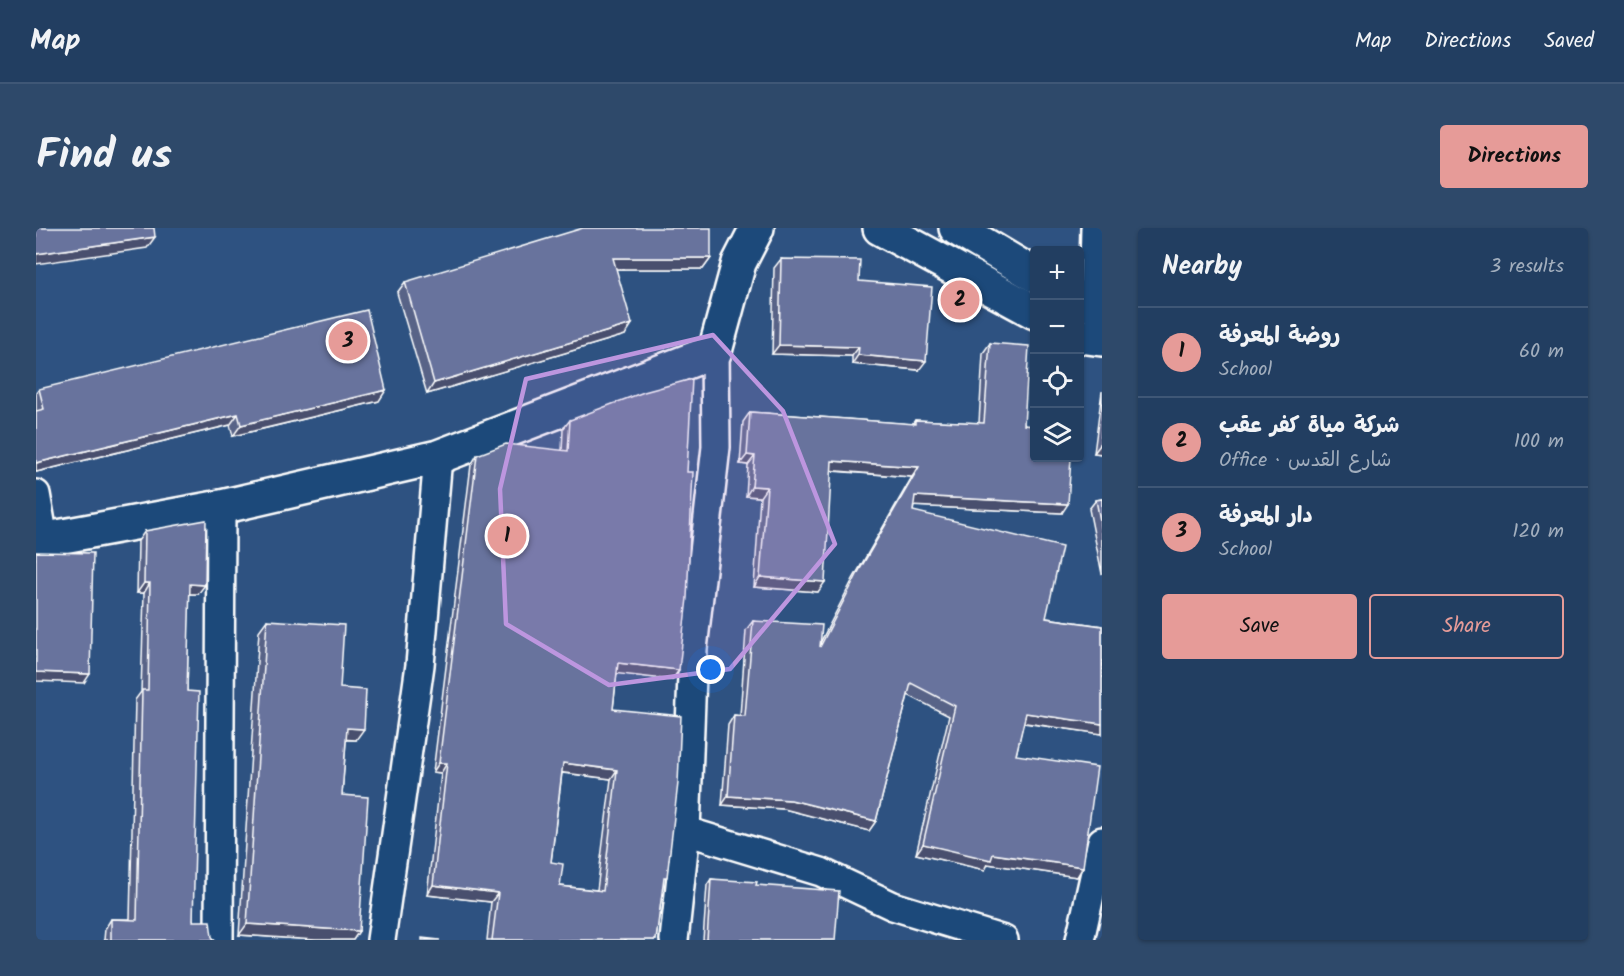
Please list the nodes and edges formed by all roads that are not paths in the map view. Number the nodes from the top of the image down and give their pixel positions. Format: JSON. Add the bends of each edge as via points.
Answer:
{"nodes":[{"id":1,"x":757,"y":228,"type":"edge"},
{"id":2,"x":880,"y":228,"type":"edge"},
{"id":3,"x":956,"y":228,"type":"edge"},
{"id":4,"x":1095,"y":228,"type":"edge"},
{"id":5,"x":1030,"y":271,"type":"edge"},
{"id":6,"x":1091,"y":304,"type":"edge"},
{"id":7,"x":1030,"y":309,"type":"edge"},
{"id":8,"x":1084,"y":337,"type":"edge"},
{"id":9,"x":1102,"y":339,"type":"edge"},
{"id":10,"x":715,"y":351,"type":"junction"},
{"id":11,"x":438,"y":457,"type":"junction"},
{"id":12,"x":36,"y":494,"type":"edge"},
{"id":13,"x":221,"y":507,"type":"junction"},
{"id":14,"x":40,"y":540,"type":"edge"},
{"id":15,"x":686,"y":831,"type":"junction"},
{"id":16,"x":1102,"y":841,"type":"edge"},
{"id":17,"x":219,"y":940,"type":"edge"},
{"id":18,"x":381,"y":940,"type":"edge"},
{"id":19,"x":674,"y":940,"type":"edge"},
{"id":20,"x":1004,"y":940,"type":"edge"},
{"id":21,"x":1080,"y":940,"type":"edge"}],
"edges":[{"from":1,"to":10,"type":"street","via":[[739,263]]},
{"from":2,"to":7,"type":"street"},
{"from":3,"to":5,"type":"street"},
{"from":4,"to":6,"type":"street"},
{"from":8,"to":9,"type":"street"},
{"from":10,"to":11,"type":"street"},
{"from":10,"to":15,"type":"street","via":[[716,447],[693,649]]},
{"from":11,"to":13,"type":"street"},
{"from":11,"to":18,"type":"street","via":[[420,665]]},
{"from":12,"to":14,"type":"street"},
{"from":13,"to":14,"type":"street"},
{"from":13,"to":17,"type":"street"},
{"from":15,"to":19,"type":"street"},
{"from":15,"to":20,"type":"street","via":[[821,872],[893,906]]},
{"from":16,"to":21,"type":"street"}]}
